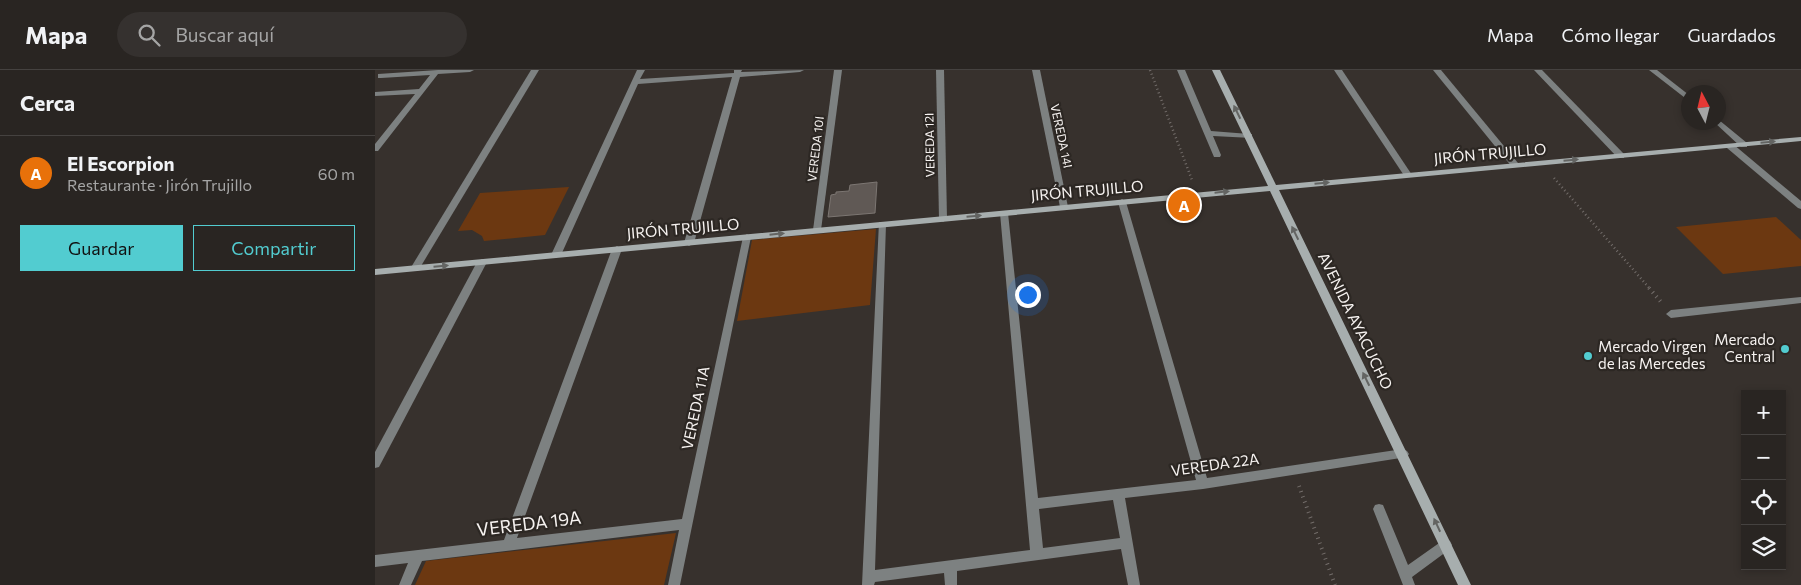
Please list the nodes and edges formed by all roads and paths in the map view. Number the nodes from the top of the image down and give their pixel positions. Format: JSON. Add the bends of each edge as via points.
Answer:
{"nodes":[{"id":1,"x":470,"y":70,"type":"edge"},
{"id":2,"x":535,"y":70,"type":"edge"},
{"id":3,"x":641,"y":70,"type":"edge"},
{"id":4,"x":800,"y":70,"type":"edge"},
{"id":5,"x":838,"y":70,"type":"edge"},
{"id":6,"x":939,"y":70,"type":"edge"},
{"id":7,"x":1037,"y":70,"type":"edge"},
{"id":8,"x":1151,"y":70,"type":"edge"},
{"id":9,"x":1181,"y":70,"type":"edge"},
{"id":10,"x":1216,"y":70,"type":"edge"},
{"id":11,"x":1338,"y":70,"type":"edge"},
{"id":12,"x":1437,"y":70,"type":"edge"},
{"id":13,"x":1538,"y":70,"type":"edge"},
{"id":14,"x":1653,"y":70,"type":"edge"},
{"id":15,"x":737,"y":72,"type":"edge"},
{"id":16,"x":435,"y":73,"type":"junction"},
{"id":17,"x":381,"y":76,"type":"dead end"},
{"id":18,"x":635,"y":82,"type":"junction"},
{"id":19,"x":420,"y":91,"type":"junction"},
{"id":20,"x":1681,"y":93,"type":"edge"},
{"id":21,"x":375,"y":94,"type":"edge"},
{"id":22,"x":1726,"y":129,"type":"edge"},
{"id":23,"x":1208,"y":133,"type":"junction"},
{"id":24,"x":1249,"y":136,"type":"junction"},
{"id":25,"x":1801,"y":139,"type":"edge"},
{"id":26,"x":1744,"y":144,"type":"junction"},
{"id":27,"x":1730,"y":146,"type":"junction"},
{"id":28,"x":375,"y":149,"type":"edge"},
{"id":29,"x":1217,"y":155,"type":"dead end"},
{"id":30,"x":1621,"y":156,"type":"junction"},
{"id":31,"x":1541,"y":163,"type":"junction"},
{"id":32,"x":1515,"y":165,"type":"junction"},
{"id":33,"x":1408,"y":175,"type":"junction"},
{"id":34,"x":1273,"y":187,"type":"junction"},
{"id":35,"x":1198,"y":194,"type":"junction"},
{"id":36,"x":1122,"y":202,"type":"junction"},
{"id":37,"x":1801,"y":206,"type":"edge"},
{"id":38,"x":1064,"y":207,"type":"junction"},
{"id":39,"x":1004,"y":213,"type":"junction"},
{"id":40,"x":943,"y":218,"type":"junction"},
{"id":41,"x":882,"y":224,"type":"junction"},
{"id":42,"x":817,"y":230,"type":"junction"},
{"id":43,"x":747,"y":237,"type":"junction"},
{"id":44,"x":689,"y":242,"type":"junction"},
{"id":45,"x":617,"y":250,"type":"junction"},
{"id":46,"x":556,"y":255,"type":"junction"},
{"id":47,"x":482,"y":262,"type":"junction"},
{"id":48,"x":415,"y":268,"type":"junction"},
{"id":49,"x":375,"y":272,"type":"edge"},
{"id":50,"x":1801,"y":300,"type":"edge"},
{"id":51,"x":1671,"y":314,"type":"joint"},
{"id":52,"x":1403,"y":454,"type":"junction"},
{"id":53,"x":375,"y":463,"type":"edge"},
{"id":54,"x":1294,"y":471,"type":"junction"},
{"id":55,"x":1203,"y":484,"type":"junction"},
{"id":56,"x":1118,"y":494,"type":"junction"},
{"id":57,"x":1032,"y":504,"type":"junction"},
{"id":58,"x":1379,"y":510,"type":"dead end"},
{"id":59,"x":687,"y":524,"type":"junction"},
{"id":60,"x":1126,"y":543,"type":"junction"},
{"id":61,"x":509,"y":544,"type":"junction"},
{"id":62,"x":1446,"y":545,"type":"junction"},
{"id":63,"x":1037,"y":554,"type":"junction"},
{"id":64,"x":418,"y":555,"type":"junction"},
{"id":65,"x":375,"y":561,"type":"edge"},
{"id":66,"x":950,"y":565,"type":"junction"},
{"id":67,"x":1407,"y":580,"type":"edge"},
{"id":68,"x":868,"y":581,"type":"edge"},
{"id":69,"x":405,"y":585,"type":"edge"},
{"id":70,"x":674,"y":585,"type":"edge"},
{"id":71,"x":951,"y":585,"type":"edge"},
{"id":72,"x":1134,"y":585,"type":"edge"},
{"id":73,"x":1335,"y":585,"type":"edge"},
{"id":74,"x":1465,"y":585,"type":"edge"}],
"edges":[{"from":1,"to":16,"type":"street"},
{"from":2,"to":48,"type":"street"},
{"from":3,"to":18,"type":"street"},
{"from":4,"to":15,"type":"street"},
{"from":5,"to":42,"type":"street","name":"VEREDA 10I"},
{"from":6,"to":40,"type":"street","name":"VEREDA 12I"},
{"from":7,"to":38,"type":"street","name":"VEREDA 14I"},
{"from":8,"to":35,"type":"path"},
{"from":9,"to":23,"type":"street"},
{"from":24,"to":10,"type":"street","name":"AVENIDA AYACUCHO","one_way":true},
{"from":11,"to":33,"type":"street"},
{"from":12,"to":32,"type":"street"},
{"from":13,"to":30,"type":"street"},
{"from":14,"to":20,"type":"street"},
{"from":15,"to":18,"type":"street"},
{"from":15,"to":44,"type":"street"},
{"from":16,"to":17,"type":"street"},
{"from":16,"to":19,"type":"street"},
{"from":18,"to":46,"type":"street"},
{"from":19,"to":21,"type":"street"},
{"from":19,"to":28,"type":"street"},
{"from":22,"to":26,"type":"street"},
{"from":23,"to":24,"type":"street"},
{"from":23,"to":29,"type":"street"},
{"from":24,"to":34,"type":"street","name":"AVENIDA AYACUCHO"},
{"from":26,"to":25,"type":"street","name":"JIRÓN TRUJILLO","one_way":true},
{"from":26,"to":27,"type":"street","name":"JIRÓN TRUJILLO"},
{"from":27,"to":30,"type":"street","name":"JIRÓN TRUJILLO"},
{"from":27,"to":37,"type":"street"},
{"from":31,"to":30,"type":"street","name":"JIRÓN TRUJILLO","one_way":true},
{"from":31,"to":32,"type":"street","name":"JIRÓN TRUJILLO"},
{"from":31,"to":51,"type":"path"},
{"from":32,"to":33,"type":"street","name":"JIRÓN TRUJILLO"},
{"from":34,"to":33,"type":"street","name":"JIRÓN TRUJILLO","one_way":true},
{"from":35,"to":34,"type":"street","name":"JIRÓN TRUJILLO","one_way":true},
{"from":52,"to":34,"type":"street","name":"AVENIDA AYACUCHO","one_way":true},
{"from":35,"to":36,"type":"street","name":"JIRÓN TRUJILLO"},
{"from":36,"to":38,"type":"street","name":"JIRÓN TRUJILLO"},
{"from":36,"to":55,"type":"street"},
{"from":38,"to":39,"type":"street","name":"JIRÓN TRUJILLO"},
{"from":40,"to":39,"type":"street","name":"JIRÓN TRUJILLO","one_way":true},
{"from":39,"to":57,"type":"street"},
{"from":40,"to":41,"type":"street","name":"JIRÓN TRUJILLO"},
{"from":41,"to":42,"type":"street","name":"JIRÓN TRUJILLO"},
{"from":41,"to":68,"type":"street"},
{"from":43,"to":42,"type":"street","name":"JIRÓN TRUJILLO","one_way":true},
{"from":43,"to":44,"type":"street","name":"JIRÓN TRUJILLO"},
{"from":43,"to":59,"type":"street","name":"VEREDA 11A"},
{"from":44,"to":45,"type":"street","name":"JIRÓN TRUJILLO"},
{"from":45,"to":46,"type":"street","name":"JIRÓN TRUJILLO"},
{"from":45,"to":61,"type":"street"},
{"from":46,"to":47,"type":"street","name":"JIRÓN TRUJILLO"},
{"from":48,"to":47,"type":"street","name":"JIRÓN TRUJILLO","one_way":true},
{"from":47,"to":53,"type":"street"},
{"from":48,"to":49,"type":"street","name":"JIRÓN TRUJILLO"},
{"from":50,"to":51,"type":"street"},
{"from":52,"to":54,"type":"street","name":"VEREDA 22A"},
{"from":62,"to":52,"type":"street","name":"AVENIDA AYACUCHO","one_way":true},
{"from":54,"to":55,"type":"street","name":"VEREDA 22A"},
{"from":54,"to":73,"type":"path"},
{"from":55,"to":56,"type":"street","name":"VEREDA 22A"},
{"from":56,"to":57,"type":"street","name":"VEREDA 22A"},
{"from":56,"to":60,"type":"street"},
{"from":57,"to":63,"type":"street"},
{"from":58,"to":67,"type":"street"},
{"from":59,"to":61,"type":"street","name":"VEREDA 19A"},
{"from":59,"to":70,"type":"street","name":"VEREDA 11A"},
{"from":60,"to":63,"type":"street"},
{"from":60,"to":72,"type":"street"},
{"from":61,"to":64,"type":"street","name":"VEREDA 19A"},
{"from":62,"to":67,"type":"street"},
{"from":62,"to":74,"type":"street","name":"AVENIDA AYACUCHO"},
{"from":63,"to":66,"type":"street"},
{"from":64,"to":65,"type":"street","name":"VEREDA 19A"},
{"from":64,"to":69,"type":"street"},
{"from":66,"to":68,"type":"street"},
{"from":66,"to":71,"type":"street"}]}
